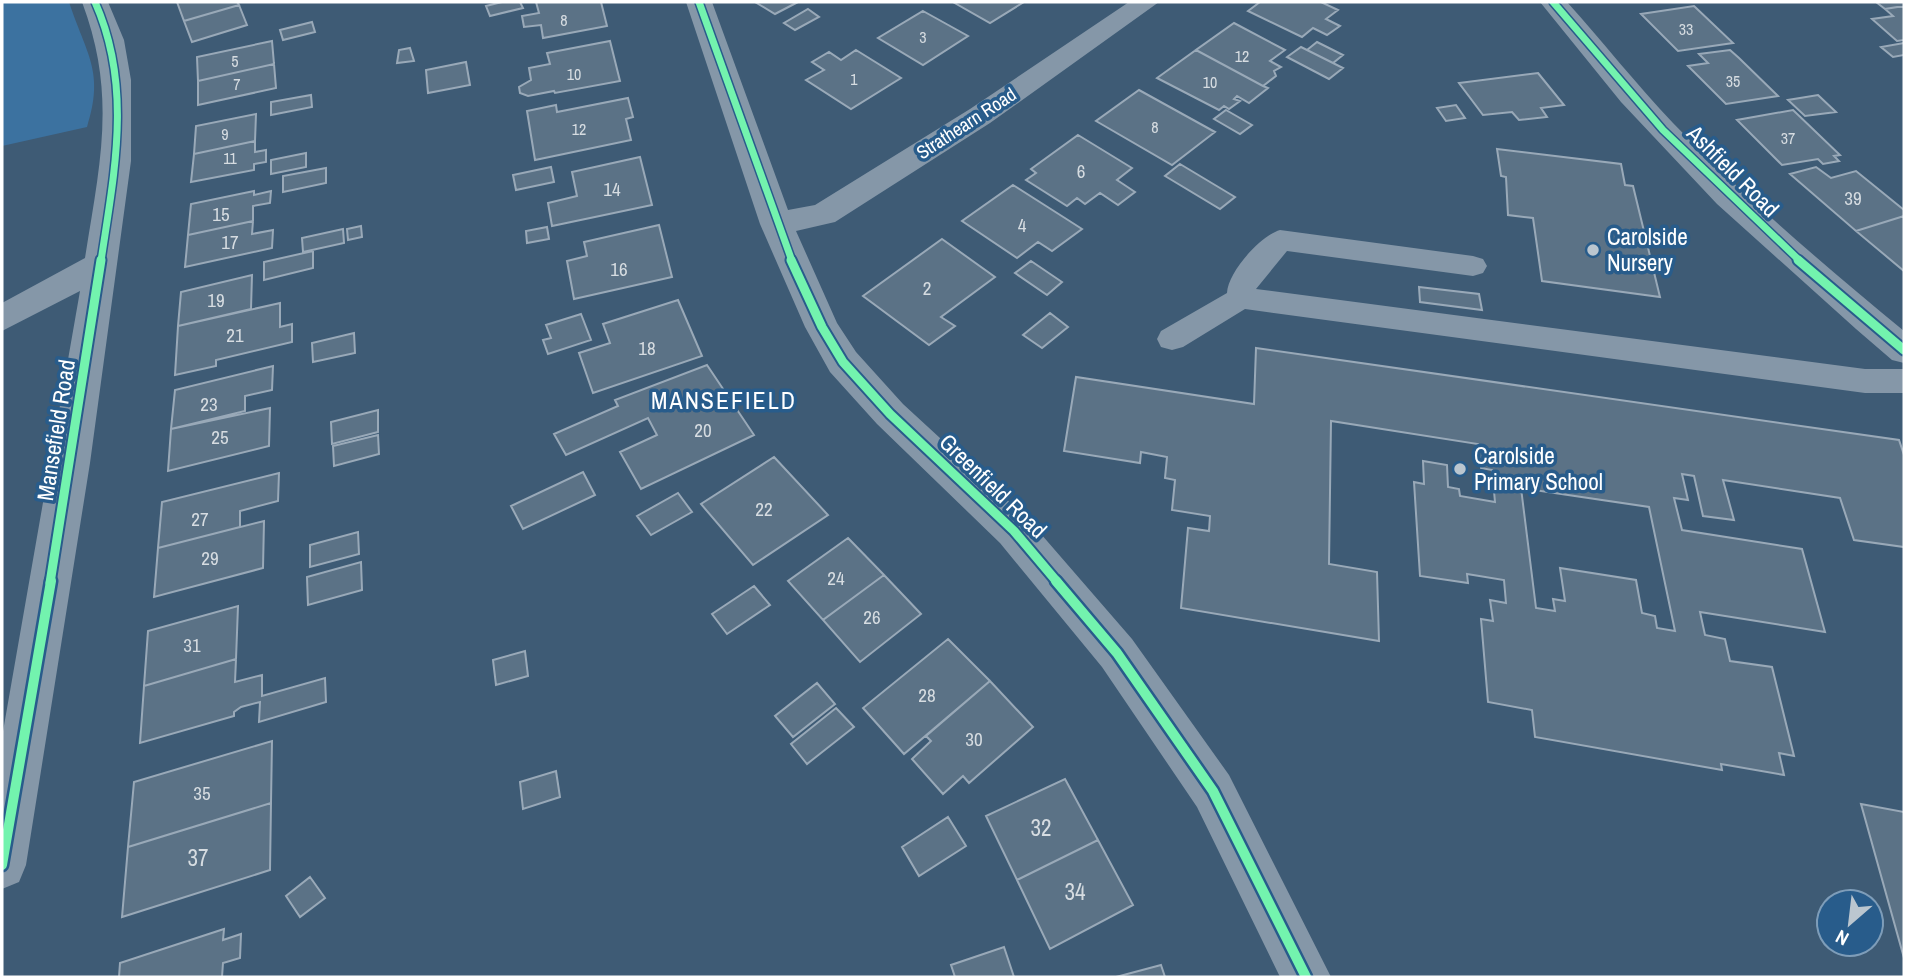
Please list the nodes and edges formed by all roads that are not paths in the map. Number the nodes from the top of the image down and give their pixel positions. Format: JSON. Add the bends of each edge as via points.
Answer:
{"nodes":[{"id":1,"x":95,"y":2,"type":"edge"},
{"id":2,"x":699,"y":2,"type":"edge"},
{"id":3,"x":1146,"y":2,"type":"edge"},
{"id":4,"x":1553,"y":2,"type":"edge"},
{"id":5,"x":776,"y":225,"type":"junction"},
{"id":6,"x":101,"y":264,"type":"junction"},
{"id":7,"x":1473,"y":266,"type":"dead end"},
{"id":8,"x":1241,"y":298,"type":"junction"},
{"id":9,"x":2,"y":318,"type":"edge"},
{"id":10,"x":1172,"y":339,"type":"dead end"},
{"id":11,"x":1904,"y":350,"type":"edge"},
{"id":12,"x":1904,"y":381,"type":"edge"},
{"id":13,"x":2,"y":865,"type":"edge"},
{"id":14,"x":1306,"y":977,"type":"edge"}],
"edges":[{"from":1,"to":6,"type":"street","name":"Mansefield Road","via":[[117,66],[120,125]]},
{"from":2,"to":5,"type":"street","name":"Greenfield Road"},
{"from":3,"to":5,"type":"street","name":"Strathearn Road","via":[[980,116],[824,214]]},
{"from":4,"to":11,"type":"street","name":"Ashfield Road","via":[[1714,183],[1805,269]]},
{"from":5,"to":14,"type":"street","name":"Greenfield Road","via":[[843,362],[1055,575],[1125,665],[1213,791]]},
{"from":6,"to":9,"type":"street"},
{"from":6,"to":13,"type":"street","name":"Mansefield Road"},
{"from":7,"to":8,"type":"lane","via":[[1280,240],[1242,283]]},
{"from":8,"to":10,"type":"lane"},
{"from":8,"to":12,"type":"lane","via":[[1865,381]]}]}
